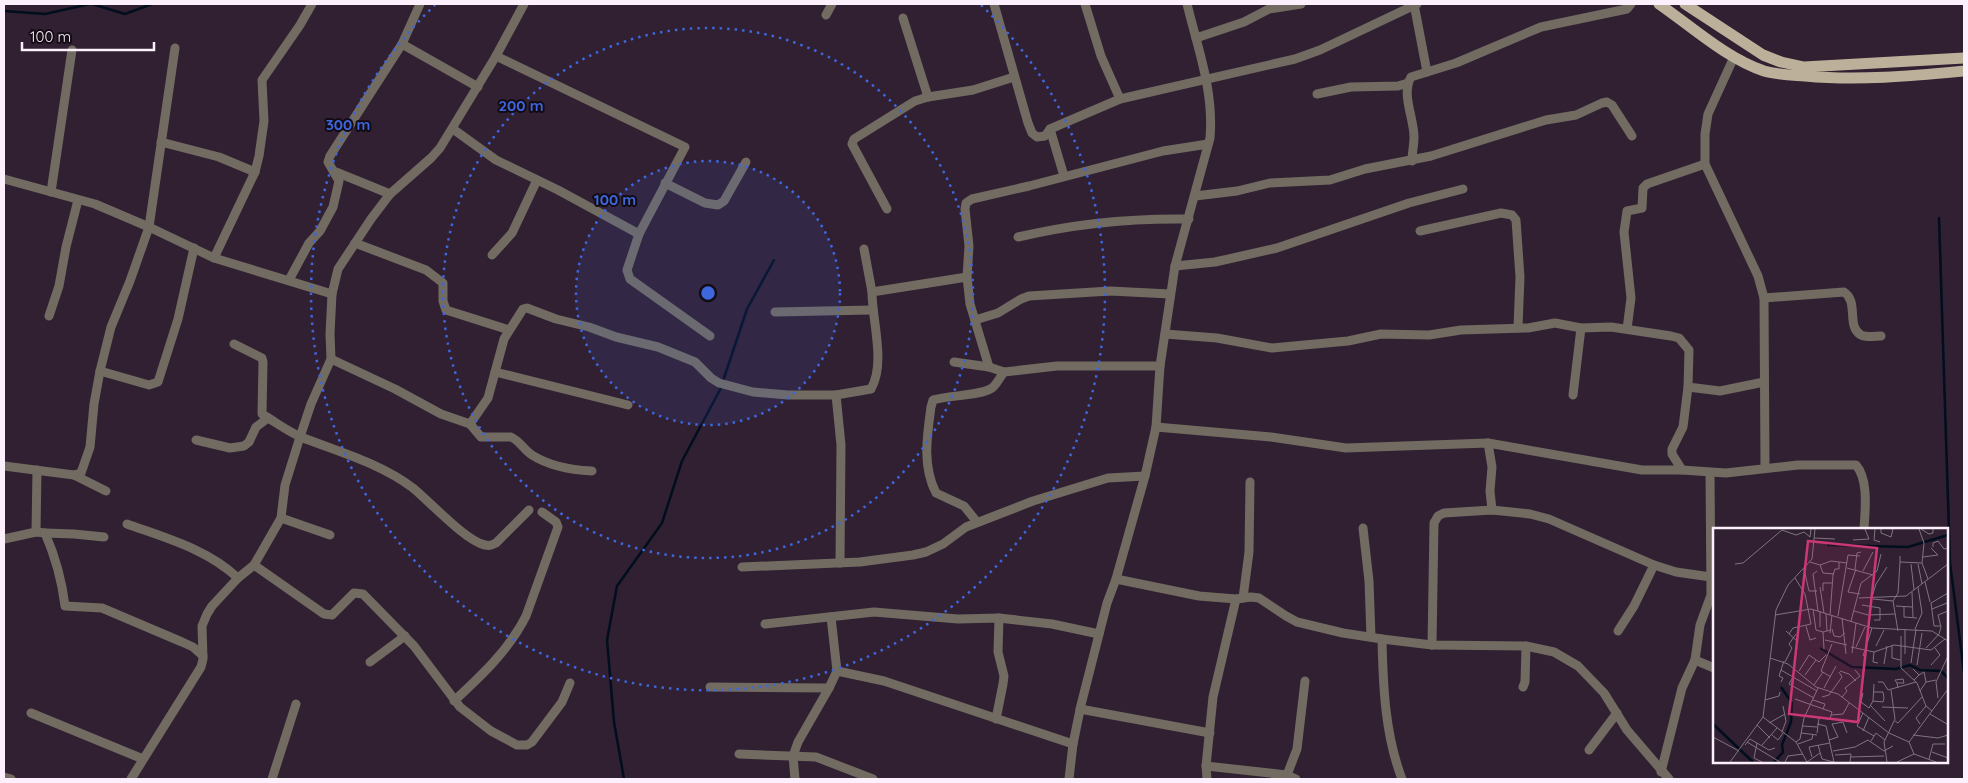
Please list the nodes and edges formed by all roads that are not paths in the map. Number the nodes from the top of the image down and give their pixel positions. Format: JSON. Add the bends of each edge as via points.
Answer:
{"nodes":[{"id":1,"x":312,"y":4,"type":"edge"},
{"id":2,"x":420,"y":4,"type":"edge"},
{"id":3,"x":524,"y":4,"type":"edge"},
{"id":4,"x":832,"y":4,"type":"edge"},
{"id":5,"x":994,"y":4,"type":"edge"},
{"id":6,"x":1085,"y":4,"type":"edge"},
{"id":7,"x":1187,"y":4,"type":"edge"},
{"id":8,"x":1301,"y":4,"type":"edge"},
{"id":9,"x":1416,"y":4,"type":"edge"},
{"id":10,"x":1632,"y":4,"type":"edge"},
{"id":11,"x":1659,"y":4,"type":"edge"},
{"id":12,"x":1685,"y":4,"type":"edge"},
{"id":13,"x":826,"y":15,"type":"dead end"},
{"id":14,"x":903,"y":18,"type":"dead end"},
{"id":15,"x":1196,"y":38,"type":"junction"},
{"id":16,"x":402,"y":44,"type":"junction"},
{"id":17,"x":175,"y":48,"type":"dead end"},
{"id":18,"x":72,"y":50,"type":"dead end"},
{"id":19,"x":496,"y":56,"type":"junction"},
{"id":20,"x":1734,"y":57,"type":"junction"},
{"id":21,"x":1964,"y":58,"type":"edge"},
{"id":22,"x":1964,"y":71,"type":"edge"},
{"id":23,"x":1427,"y":72,"type":"junction"},
{"id":24,"x":1014,"y":77,"type":"junction"},
{"id":25,"x":1207,"y":78,"type":"junction"},
{"id":26,"x":1408,"y":83,"type":"junction"},
{"id":27,"x":478,"y":87,"type":"junction"},
{"id":28,"x":1317,"y":94,"type":"dead end"},
{"id":29,"x":928,"y":97,"type":"junction"},
{"id":30,"x":1120,"y":98,"type":"junction"},
{"id":31,"x":453,"y":129,"type":"junction"},
{"id":32,"x":1050,"y":129,"type":"junction"},
{"id":33,"x":1632,"y":136,"type":"dead end"},
{"id":34,"x":161,"y":142,"type":"junction"},
{"id":35,"x":1208,"y":144,"type":"junction"},
{"id":36,"x":1412,"y":161,"type":"junction"},
{"id":37,"x":746,"y":162,"type":"dead end"},
{"id":38,"x":1705,"y":164,"type":"junction"},
{"id":39,"x":255,"y":172,"type":"junction"},
{"id":40,"x":336,"y":172,"type":"junction"},
{"id":41,"x":1064,"y":176,"type":"junction"},
{"id":42,"x":4,"y":178,"type":"edge"},
{"id":43,"x":537,"y":180,"type":"junction"},
{"id":44,"x":665,"y":183,"type":"junction"},
{"id":45,"x":1463,"y":189,"type":"dead end"},
{"id":46,"x":51,"y":192,"type":"junction"},
{"id":47,"x":390,"y":194,"type":"junction"},
{"id":48,"x":1195,"y":196,"type":"junction"},
{"id":49,"x":78,"y":200,"type":"junction"},
{"id":50,"x":887,"y":210,"type":"dead end"},
{"id":51,"x":1189,"y":219,"type":"junction"},
{"id":52,"x":149,"y":227,"type":"junction"},
{"id":53,"x":1420,"y":231,"type":"dead end"},
{"id":54,"x":639,"y":234,"type":"junction"},
{"id":55,"x":1018,"y":237,"type":"dead end"},
{"id":56,"x":355,"y":243,"type":"junction"},
{"id":57,"x":194,"y":248,"type":"junction"},
{"id":58,"x":864,"y":249,"type":"dead end"},
{"id":59,"x":492,"y":254,"type":"dead end"},
{"id":60,"x":214,"y":258,"type":"junction"},
{"id":61,"x":1175,"y":266,"type":"junction"},
{"id":62,"x":967,"y":277,"type":"junction"},
{"id":63,"x":289,"y":280,"type":"junction"},
{"id":64,"x":872,"y":292,"type":"junction"},
{"id":65,"x":332,"y":294,"type":"junction"},
{"id":66,"x":1170,"y":294,"type":"junction"},
{"id":67,"x":1764,"y":298,"type":"junction"},
{"id":68,"x":872,"y":310,"type":"junction"},
{"id":69,"x":775,"y":312,"type":"dead end"},
{"id":70,"x":48,"y":316,"type":"dead end"},
{"id":71,"x":975,"y":320,"type":"junction"},
{"id":72,"x":1518,"y":327,"type":"junction"},
{"id":73,"x":1581,"y":328,"type":"junction"},
{"id":74,"x":1627,"y":329,"type":"junction"},
{"id":75,"x":509,"y":330,"type":"junction"},
{"id":76,"x":1164,"y":334,"type":"junction"},
{"id":77,"x":710,"y":336,"type":"dead end"},
{"id":78,"x":1882,"y":336,"type":"dead end"},
{"id":79,"x":234,"y":344,"type":"dead end"},
{"id":80,"x":332,"y":358,"type":"junction"},
{"id":81,"x":954,"y":362,"type":"dead end"},
{"id":82,"x":1160,"y":366,"type":"junction"},
{"id":83,"x":989,"y":367,"type":"junction"},
{"id":84,"x":100,"y":371,"type":"junction"},
{"id":85,"x":495,"y":372,"type":"junction"},
{"id":86,"x":1004,"y":372,"type":"junction"},
{"id":87,"x":1764,"y":382,"type":"junction"},
{"id":88,"x":1688,"y":387,"type":"junction"},
{"id":89,"x":836,"y":394,"type":"junction"},
{"id":90,"x":1573,"y":395,"type":"dead end"},
{"id":91,"x":628,"y":405,"type":"dead end"},
{"id":92,"x":268,"y":418,"type":"junction"},
{"id":93,"x":470,"y":424,"type":"junction"},
{"id":94,"x":1156,"y":427,"type":"junction"},
{"id":95,"x":300,"y":437,"type":"junction"},
{"id":96,"x":196,"y":440,"type":"dead end"},
{"id":97,"x":1488,"y":443,"type":"junction"},
{"id":98,"x":4,"y":466,"type":"edge"},
{"id":99,"x":1765,"y":467,"type":"junction"},
{"id":100,"x":37,"y":470,"type":"junction"},
{"id":101,"x":1682,"y":470,"type":"junction"},
{"id":102,"x":592,"y":471,"type":"dead end"},
{"id":103,"x":1710,"y":473,"type":"junction"},
{"id":104,"x":74,"y":475,"type":"junction"},
{"id":105,"x":1146,"y":476,"type":"junction"},
{"id":106,"x":1250,"y":482,"type":"dead end"},
{"id":107,"x":106,"y":491,"type":"dead end"},
{"id":108,"x":529,"y":510,"type":"dead end"},
{"id":109,"x":1492,"y":510,"type":"junction"},
{"id":110,"x":542,"y":512,"type":"dead end"},
{"id":111,"x":281,"y":518,"type":"junction"},
{"id":112,"x":977,"y":522,"type":"junction"},
{"id":113,"x":127,"y":524,"type":"dead end"},
{"id":114,"x":1363,"y":528,"type":"dead end"},
{"id":115,"x":1864,"y":528,"type":"edge"},
{"id":116,"x":40,"y":533,"type":"junction"},
{"id":117,"x":330,"y":534,"type":"dead end"},
{"id":118,"x":104,"y":537,"type":"dead end"},
{"id":119,"x":4,"y":539,"type":"edge"},
{"id":120,"x":840,"y":563,"type":"junction"},
{"id":121,"x":1713,"y":563,"type":"edge"},
{"id":122,"x":1654,"y":565,"type":"junction"},
{"id":123,"x":254,"y":566,"type":"junction"},
{"id":124,"x":742,"y":567,"type":"dead end"},
{"id":125,"x":1711,"y":577,"type":"junction"},
{"id":126,"x":238,"y":578,"type":"junction"},
{"id":127,"x":1116,"y":579,"type":"junction"},
{"id":128,"x":1713,"y":595,"type":"edge"},
{"id":129,"x":1240,"y":598,"type":"junction"},
{"id":130,"x":831,"y":616,"type":"junction"},
{"id":131,"x":999,"y":618,"type":"junction"},
{"id":132,"x":764,"y":624,"type":"dead end"},
{"id":133,"x":1618,"y":631,"type":"dead end"},
{"id":134,"x":1099,"y":634,"type":"junction"},
{"id":135,"x":405,"y":636,"type":"junction"},
{"id":136,"x":1371,"y":637,"type":"junction"},
{"id":137,"x":1382,"y":639,"type":"junction"},
{"id":138,"x":1432,"y":645,"type":"junction"},
{"id":139,"x":1526,"y":646,"type":"junction"},
{"id":140,"x":203,"y":656,"type":"junction"},
{"id":141,"x":1695,"y":660,"type":"junction"},
{"id":142,"x":370,"y":662,"type":"dead end"},
{"id":143,"x":1713,"y":668,"type":"edge"},
{"id":144,"x":836,"y":671,"type":"junction"},
{"id":145,"x":1304,"y":681,"type":"dead end"},
{"id":146,"x":570,"y":683,"type":"dead end"},
{"id":147,"x":710,"y":687,"type":"dead end"},
{"id":148,"x":1523,"y":687,"type":"dead end"},
{"id":149,"x":829,"y":688,"type":"junction"},
{"id":150,"x":454,"y":702,"type":"junction"},
{"id":151,"x":296,"y":704,"type":"dead end"},
{"id":152,"x":1080,"y":709,"type":"junction"},
{"id":153,"x":31,"y":713,"type":"dead end"},
{"id":154,"x":1617,"y":713,"type":"junction"},
{"id":155,"x":996,"y":719,"type":"junction"},
{"id":156,"x":1210,"y":733,"type":"junction"},
{"id":157,"x":1073,"y":744,"type":"junction"},
{"id":158,"x":1589,"y":750,"type":"dead end"},
{"id":159,"x":739,"y":754,"type":"dead end"},
{"id":160,"x":794,"y":756,"type":"junction"},
{"id":161,"x":143,"y":760,"type":"junction"},
{"id":162,"x":1206,"y":766,"type":"junction"},
{"id":163,"x":1661,"y":772,"type":"junction"},
{"id":164,"x":4,"y":777,"type":"edge"},
{"id":165,"x":1288,"y":777,"type":"edge"},
{"id":166,"x":11,"y":779,"type":"edge"},
{"id":167,"x":131,"y":779,"type":"edge"},
{"id":168,"x":272,"y":779,"type":"edge"},
{"id":169,"x":795,"y":779,"type":"edge"},
{"id":170,"x":873,"y":779,"type":"edge"},
{"id":171,"x":1069,"y":779,"type":"edge"},
{"id":172,"x":1207,"y":779,"type":"edge"},
{"id":173,"x":1296,"y":779,"type":"edge"},
{"id":174,"x":1402,"y":779,"type":"edge"},
{"id":175,"x":1669,"y":779,"type":"edge"}],
"edges":[{"from":1,"to":39,"type":"street","via":[[262,80],[264,133]]},
{"from":2,"to":16,"type":"street"},
{"from":3,"to":19,"type":"street"},
{"from":4,"to":13,"type":"street"},
{"from":5,"to":24,"type":"street"},
{"from":6,"to":30,"type":"street","via":[[1101,56]]},
{"from":7,"to":15,"type":"street"},
{"from":8,"to":15,"type":"street","via":[[1269,9],[1244,22]]},
{"from":9,"to":23,"type":"street"},
{"from":9,"to":25,"type":"street","via":[[1295,59]]},
{"from":10,"to":23,"type":"street","via":[[1627,9],[1541,27]]},
{"from":11,"to":20,"type":"main road"},
{"from":12,"to":21,"type":"main road","via":[[1763,55],[1804,67]]},
{"from":14,"to":29,"type":"street"},
{"from":15,"to":25,"type":"street"},
{"from":16,"to":27,"type":"street"},
{"from":16,"to":40,"type":"street","via":[[330,156],[328,162]]},
{"from":17,"to":34,"type":"street"},
{"from":18,"to":46,"type":"street"},
{"from":19,"to":27,"type":"street"},
{"from":19,"to":44,"type":"street","via":[[685,147]]},
{"from":20,"to":22,"type":"main road","via":[[1763,71],[1832,79]]},
{"from":20,"to":38,"type":"street","via":[[1708,114]]},
{"from":23,"to":26,"type":"street","via":[[1411,77]]},
{"from":24,"to":29,"type":"street","via":[[973,90]]},
{"from":24,"to":32,"type":"street","via":[[1032,133],[1037,137],[1045,136]]},
{"from":25,"to":30,"type":"street"},
{"from":25,"to":35,"type":"street","via":[[1211,122]]},
{"from":26,"to":28,"type":"street","via":[[1352,87]]},
{"from":26,"to":36,"type":"street","via":[[1414,137]]},
{"from":27,"to":31,"type":"street"},
{"from":29,"to":50,"type":"street","via":[[859,135],[852,144]]},
{"from":30,"to":32,"type":"street"},
{"from":31,"to":43,"type":"street","via":[[496,160]]},
{"from":31,"to":47,"type":"street","via":[[432,158]]},
{"from":32,"to":41,"type":"street"},
{"from":33,"to":36,"type":"street","via":[[1607,102],[1576,115],[1546,120]]},
{"from":34,"to":39,"type":"street","via":[[219,157]]},
{"from":34,"to":52,"type":"street"},
{"from":35,"to":41,"type":"street","via":[[1162,151]]},
{"from":35,"to":48,"type":"street"},
{"from":36,"to":48,"type":"street","via":[[1365,169],[1330,180],[1270,183]]},
{"from":37,"to":44,"type":"street","via":[[724,201],[718,205],[705,204]]},
{"from":38,"to":67,"type":"street","via":[[1758,276]]},
{"from":38,"to":74,"type":"street","via":[[1648,184],[1643,188],[1642,208],[1627,211],[1624,232],[1631,298]]},
{"from":39,"to":60,"type":"street"},
{"from":40,"to":47,"type":"street"},
{"from":40,"to":63,"type":"street","via":[[340,181],[333,207]]},
{"from":41,"to":62,"type":"street","via":[[972,198],[966,203]]},
{"from":42,"to":46,"type":"street"},
{"from":43,"to":54,"type":"street"},
{"from":43,"to":59,"type":"street","via":[[512,233]]},
{"from":44,"to":54,"type":"street"},
{"from":45,"to":61,"type":"street","via":[[1408,203],[1277,248],[1214,262]]},
{"from":46,"to":49,"type":"street"},
{"from":47,"to":56,"type":"street"},
{"from":48,"to":51,"type":"street"},
{"from":49,"to":52,"type":"street"},
{"from":49,"to":70,"type":"street","via":[[59,286]]},
{"from":51,"to":55,"type":"street","via":[[1114,222]]},
{"from":51,"to":61,"type":"street"},
{"from":52,"to":57,"type":"street"},
{"from":52,"to":84,"type":"street","via":[[111,327]]},
{"from":53,"to":72,"type":"street","via":[[1501,213],[1512,215],[1516,220],[1520,276]]},
{"from":54,"to":77,"type":"street","via":[[627,270],[630,279]]},
{"from":56,"to":65,"type":"street","via":[[338,269]]},
{"from":56,"to":75,"type":"street","via":[[426,270],[443,283],[446,310]]},
{"from":57,"to":60,"type":"street"},
{"from":57,"to":84,"type":"street","via":[[178,320],[158,382],[149,385]]},
{"from":58,"to":64,"type":"street"},
{"from":60,"to":63,"type":"street"},
{"from":61,"to":66,"type":"street"},
{"from":62,"to":64,"type":"street"},
{"from":62,"to":71,"type":"street"},
{"from":63,"to":65,"type":"street"},
{"from":64,"to":68,"type":"street"},
{"from":65,"to":80,"type":"street"},
{"from":66,"to":71,"type":"street","via":[[1110,291],[1029,296],[998,313]]},
{"from":66,"to":76,"type":"street"},
{"from":67,"to":78,"type":"street","via":[[1844,292],[1851,299],[1856,330],[1861,335]]},
{"from":67,"to":87,"type":"street"},
{"from":68,"to":69,"type":"street"},
{"from":68,"to":89,"type":"street","via":[[878,354],[876,381],[871,389]]},
{"from":71,"to":83,"type":"street"},
{"from":72,"to":73,"type":"street","via":[[1555,322]]},
{"from":72,"to":76,"type":"street","via":[[1429,335],[1391,333],[1348,341],[1272,348],[1217,338]]},
{"from":73,"to":74,"type":"street"},
{"from":73,"to":90,"type":"street"},
{"from":74,"to":88,"type":"street","via":[[1679,338],[1689,350]]},
{"from":75,"to":85,"type":"street","via":[[500,349]]},
{"from":75,"to":89,"type":"street","via":[[520,311],[527,308],[658,347],[694,362],[719,383],[761,394]]},
{"from":76,"to":82,"type":"street"},
{"from":79,"to":92,"type":"street","via":[[262,358],[262,414]]},
{"from":80,"to":93,"type":"street","via":[[440,414]]},
{"from":80,"to":95,"type":"street"},
{"from":81,"to":83,"type":"street"},
{"from":82,"to":86,"type":"street","via":[[1057,366]]},
{"from":82,"to":94,"type":"street"},
{"from":83,"to":86,"type":"street"},
{"from":84,"to":104,"type":"street","via":[[90,447],[81,473]]},
{"from":85,"to":91,"type":"street"},
{"from":85,"to":93,"type":"street","via":[[488,398]]},
{"from":86,"to":112,"type":"street","via":[[992,388],[941,397],[933,400],[931,407],[926,449],[929,480],[936,493],[964,506]]},
{"from":87,"to":88,"type":"street","via":[[1720,391]]},
{"from":87,"to":99,"type":"street"},
{"from":88,"to":101,"type":"street","via":[[1683,428],[1672,449]]},
{"from":89,"to":120,"type":"street","via":[[842,455]]},
{"from":92,"to":95,"type":"street"},
{"from":92,"to":96,"type":"street","via":[[256,427],[249,442],[241,447],[230,448]]},
{"from":93,"to":102,"type":"street","via":[[481,437],[511,437],[538,458],[565,468]]},
{"from":94,"to":97,"type":"street","via":[[1271,437],[1346,448]]},
{"from":94,"to":105,"type":"street"},
{"from":95,"to":108,"type":"street","via":[[342,451],[396,477],[483,545],[496,543]]},
{"from":95,"to":111,"type":"street","via":[[285,486]]},
{"from":97,"to":101,"type":"street","via":[[1632,469]]},
{"from":97,"to":109,"type":"street","via":[[1492,467]]},
{"from":98,"to":100,"type":"street"},
{"from":99,"to":103,"type":"street"},
{"from":99,"to":115,"type":"street","via":[[1856,465],[1866,496]]},
{"from":100,"to":104,"type":"street"},
{"from":100,"to":116,"type":"street"},
{"from":101,"to":103,"type":"street"},
{"from":103,"to":121,"type":"street"},
{"from":104,"to":107,"type":"street"},
{"from":105,"to":112,"type":"street","via":[[1089,482]]},
{"from":105,"to":127,"type":"street"},
{"from":106,"to":129,"type":"street","via":[[1249,552]]},
{"from":109,"to":122,"type":"street","via":[[1549,519]]},
{"from":109,"to":138,"type":"street","via":[[1444,513],[1434,523]]},
{"from":110,"to":150,"type":"street","via":[[556,522],[558,528],[520,629],[495,661]]},
{"from":111,"to":117,"type":"street"},
{"from":111,"to":123,"type":"street"},
{"from":112,"to":120,"type":"street","via":[[926,552]]},
{"from":113,"to":126,"type":"street","via":[[206,554]]},
{"from":114,"to":136,"type":"street"},
{"from":116,"to":118,"type":"street"},
{"from":116,"to":119,"type":"street"},
{"from":116,"to":140,"type":"street","via":[[60,577],[65,606],[102,608],[194,647]]},
{"from":120,"to":124,"type":"street"},
{"from":121,"to":125,"type":"street"},
{"from":122,"to":125,"type":"street"},
{"from":122,"to":133,"type":"street"},
{"from":123,"to":126,"type":"street"},
{"from":123,"to":135,"type":"street","via":[[324,614],[332,614],[354,593],[363,594]]},
{"from":125,"to":128,"type":"street"},
{"from":126,"to":140,"type":"street","via":[[207,614],[202,626]]},
{"from":127,"to":129,"type":"street","via":[[1198,596]]},
{"from":127,"to":134,"type":"street"},
{"from":128,"to":141,"type":"street","via":[[1700,625]]},
{"from":129,"to":136,"type":"street","via":[[1259,598],[1297,622]]},
{"from":129,"to":156,"type":"street","via":[[1213,697]]},
{"from":130,"to":131,"type":"street","via":[[874,612],[958,619]]},
{"from":130,"to":132,"type":"street"},
{"from":130,"to":144,"type":"street"},
{"from":131,"to":134,"type":"street"},
{"from":131,"to":155,"type":"street","via":[[998,652],[1004,684]]},
{"from":134,"to":152,"type":"street"},
{"from":135,"to":142,"type":"street"},
{"from":135,"to":150,"type":"street"},
{"from":136,"to":137,"type":"street"},
{"from":137,"to":138,"type":"street"},
{"from":137,"to":174,"type":"street","via":[[1386,711]]},
{"from":138,"to":139,"type":"street"},
{"from":139,"to":148,"type":"street"},
{"from":139,"to":154,"type":"street","via":[[1554,652],[1578,666],[1604,693]]},
{"from":140,"to":161,"type":"street","via":[[201,667]]},
{"from":141,"to":143,"type":"street"},
{"from":141,"to":163,"type":"street","via":[[1682,688]]},
{"from":144,"to":149,"type":"street"},
{"from":144,"to":155,"type":"street","via":[[884,681]]},
{"from":145,"to":165,"type":"street","via":[[1297,749]]},
{"from":146,"to":150,"type":"street","via":[[562,702],[532,742],[522,746],[492,731]]},
{"from":147,"to":149,"type":"street"},
{"from":149,"to":160,"type":"street","via":[[798,742]]},
{"from":151,"to":168,"type":"street"},
{"from":152,"to":156,"type":"street"},
{"from":152,"to":157,"type":"street"},
{"from":153,"to":161,"type":"street"},
{"from":154,"to":158,"type":"street"},
{"from":154,"to":163,"type":"street"},
{"from":155,"to":157,"type":"street"},
{"from":156,"to":162,"type":"street"},
{"from":157,"to":171,"type":"street"},
{"from":159,"to":160,"type":"street"},
{"from":160,"to":169,"type":"street"},
{"from":160,"to":170,"type":"street","via":[[816,757]]},
{"from":161,"to":167,"type":"street"},
{"from":162,"to":165,"type":"street"},
{"from":162,"to":172,"type":"street"},
{"from":163,"to":175,"type":"street"},
{"from":164,"to":166,"type":"street"},
{"from":165,"to":173,"type":"street"}]}
